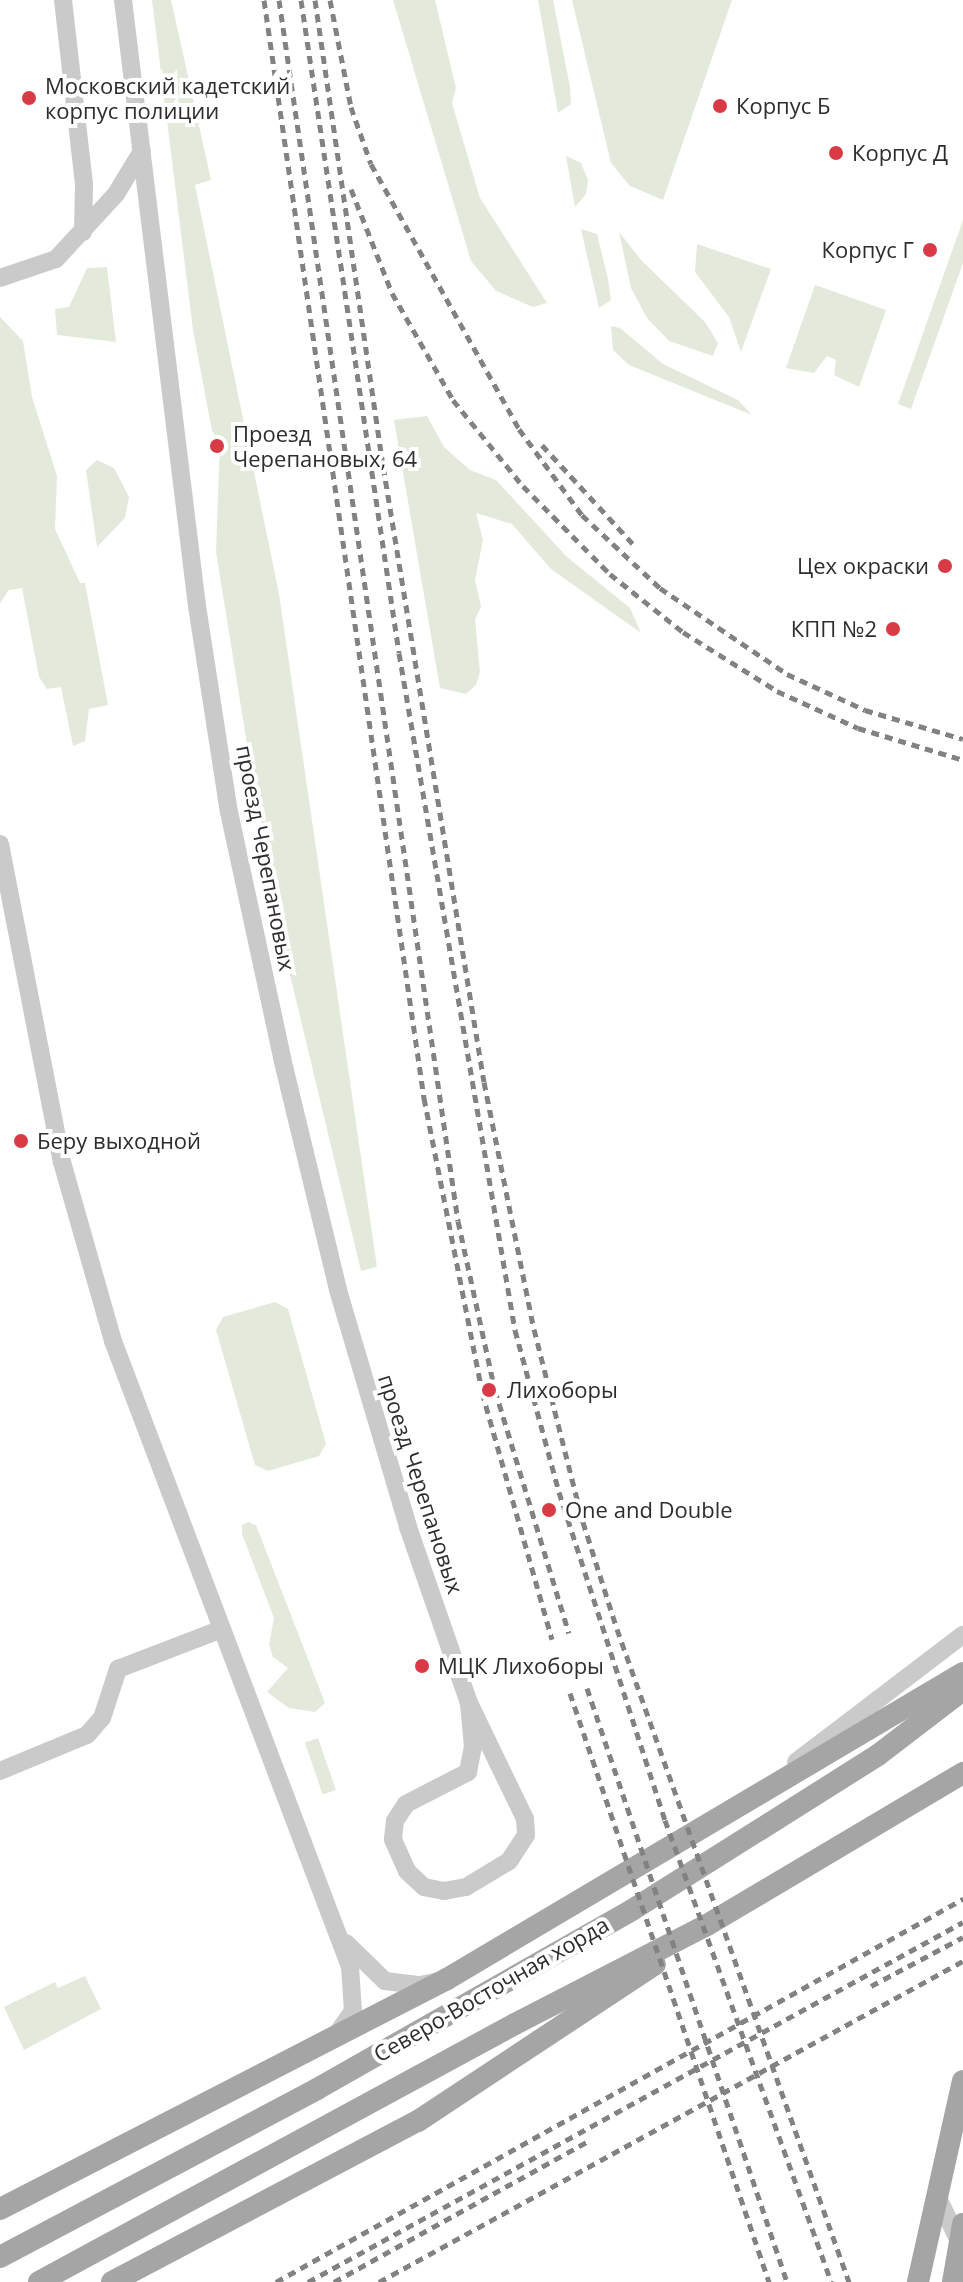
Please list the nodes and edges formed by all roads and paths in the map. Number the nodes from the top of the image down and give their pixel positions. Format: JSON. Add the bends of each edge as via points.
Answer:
{"nodes":[{"id":1,"x":63,"y":0,"type":"edge"},
{"id":2,"x":123,"y":0,"type":"edge"},
{"id":3,"x":142,"y":151,"type":"junction"},
{"id":4,"x":83,"y":232,"type":"junction"},
{"id":5,"x":0,"y":278,"type":"edge"},
{"id":6,"x":0,"y":844,"type":"edge"},
{"id":7,"x":7,"y":929,"type":"edge"},
{"id":8,"x":222,"y":1629,"type":"junction"},
{"id":9,"x":963,"y":1635,"type":"edge"},
{"id":10,"x":963,"y":1673,"type":"edge"},
{"id":11,"x":963,"y":1690,"type":"edge"},
{"id":12,"x":469,"y":1703,"type":"junction"},
{"id":13,"x":0,"y":1771,"type":"edge"},
{"id":14,"x":963,"y":1773,"type":"edge"},
{"id":15,"x":727,"y":1813,"type":"junction"},
{"id":16,"x":707,"y":1925,"type":"junction"},
{"id":17,"x":340,"y":1934,"type":"junction"},
{"id":18,"x":447,"y":1979,"type":"junction"},
{"id":19,"x":333,"y":2038,"type":"junction"},
{"id":20,"x":963,"y":2081,"type":"edge"},
{"id":21,"x":936,"y":2194,"type":"dead end"},
{"id":22,"x":0,"y":2209,"type":"edge"},
{"id":23,"x":963,"y":2224,"type":"edge"},
{"id":24,"x":963,"y":2248,"type":"edge"},
{"id":25,"x":0,"y":2257,"type":"edge"},
{"id":26,"x":39,"y":2282,"type":"edge"},
{"id":27,"x":112,"y":2282,"type":"edge"},
{"id":28,"x":918,"y":2282,"type":"edge"},
{"id":29,"x":953,"y":2282,"type":"edge"}],
"edges":[{"from":1,"to":4,"type":"street","via":[[84,185]]},
{"from":2,"to":3,"type":"street","name":"проезд Черепановых"},
{"from":3,"to":4,"type":"street","via":[[116,194]]},
{"from":3,"to":12,"type":"street","name":"проезд Черепановых","via":[[197,606],[233,827],[331,1262],[404,1513]]},
{"from":4,"to":5,"type":"street","via":[[56,259]]},
{"from":6,"to":7,"type":"street"},
{"from":7,"to":8,"type":"street","via":[[62,1162],[120,1361]]},
{"from":8,"to":13,"type":"street","via":[[118,1669],[102,1718],[87,1735]]},
{"from":8,"to":17,"type":"street"},
{"from":9,"to":15,"type":"street"},
{"from":10,"to":15,"type":"main road"},
{"from":11,"to":25,"type":"main road","name":"Северо-Восточная хорда","via":[[866,1763],[632,1910],[317,2089]]},
{"from":12,"to":12,"type":"street","via":[[473,1747],[468,1772],[406,1804],[395,1821],[393,1839],[407,1871],[424,1887],[444,1891],[466,1887],[509,1861],[526,1835],[508,1780]]},
{"from":14,"to":16,"type":"main road","name":"Северо-Восточная хорда"},
{"from":15,"to":18,"type":"main road"},
{"from":16,"to":26,"type":"main road","name":"Северо-Восточная хорда"},
{"from":16,"to":27,"type":"main road","via":[[604,2002],[418,2121]]},
{"from":17,"to":18,"type":"street","via":[[359,1961],[385,1981],[420,1985]]},
{"from":17,"to":19,"type":"street","via":[[354,1997],[348,2023]]},
{"from":18,"to":19,"type":"main road"},
{"from":19,"to":22,"type":"main road"},
{"from":20,"to":28,"type":"main road"},
{"from":21,"to":24,"type":"street"},
{"from":23,"to":29,"type":"main road","bridge":true}]}
